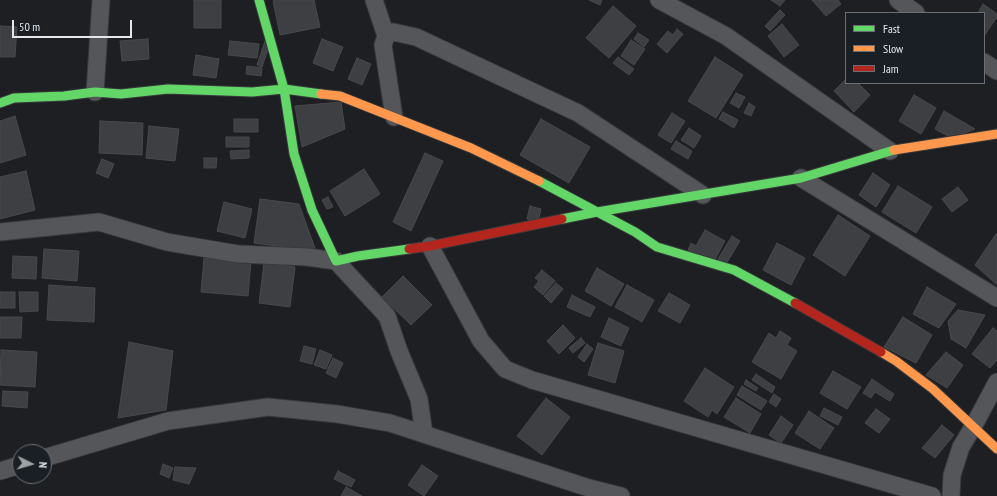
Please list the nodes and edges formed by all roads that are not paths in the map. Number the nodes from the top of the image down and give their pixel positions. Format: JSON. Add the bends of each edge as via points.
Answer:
{"nodes":[{"id":1,"x":101,"y":0,"type":"edge"},
{"id":2,"x":259,"y":0,"type":"edge"},
{"id":3,"x":374,"y":0,"type":"edge"},
{"id":4,"x":659,"y":0,"type":"edge"},
{"id":5,"x":898,"y":0,"type":"edge"},
{"id":6,"x":915,"y":12,"type":"edge"},
{"id":7,"x":386,"y":36,"type":"junction"},
{"id":8,"x":985,"y":63,"type":"edge"},
{"id":9,"x":997,"y":71,"type":"edge"},
{"id":10,"x":284,"y":89,"type":"junction"},
{"id":11,"x":95,"y":92,"type":"junction"},
{"id":12,"x":0,"y":103,"type":"edge"},
{"id":13,"x":394,"y":117,"type":"junction"},
{"id":14,"x":997,"y":134,"type":"edge"},
{"id":15,"x":890,"y":151,"type":"junction"},
{"id":16,"x":801,"y":178,"type":"junction"},
{"id":17,"x":703,"y":195,"type":"junction"},
{"id":18,"x":597,"y":212,"type":"junction"},
{"id":19,"x":0,"y":232,"type":"edge"},
{"id":20,"x":430,"y":246,"type":"junction"},
{"id":21,"x":336,"y":261,"type":"junction"},
{"id":22,"x":997,"y":298,"type":"edge"},
{"id":23,"x":997,"y":382,"type":"edge"},
{"id":24,"x":974,"y":427,"type":"junction"},
{"id":25,"x":424,"y":434,"type":"junction"},
{"id":26,"x":997,"y":449,"type":"edge"},
{"id":27,"x":52,"y":456,"type":"edge"},
{"id":28,"x":12,"y":467,"type":"edge"},
{"id":29,"x":0,"y":471,"type":"edge"},
{"id":30,"x":621,"y":496,"type":"edge"},
{"id":31,"x":932,"y":496,"type":"edge"},
{"id":32,"x":951,"y":496,"type":"edge"}],
"edges":[{"from":1,"to":11,"type":"street"},
{"from":2,"to":10,"type":"street"},
{"from":3,"to":7,"type":"street"},
{"from":4,"to":15,"type":"street","via":[[726,36]]},
{"from":5,"to":6,"type":"street"},
{"from":7,"to":13,"type":"street","via":[[384,45]]},
{"from":7,"to":17,"type":"street","via":[[393,32],[416,37],[578,113]]},
{"from":8,"to":9,"type":"street"},
{"from":10,"to":11,"type":"street","via":[[252,92],[168,89],[121,94]]},
{"from":10,"to":13,"type":"street","via":[[340,96]]},
{"from":10,"to":21,"type":"street","via":[[294,154],[312,210]]},
{"from":11,"to":12,"type":"street","via":[[14,98]]},
{"from":13,"to":18,"type":"street","via":[[471,148]]},
{"from":14,"to":15,"type":"street"},
{"from":15,"to":16,"type":"street"},
{"from":16,"to":17,"type":"street"},
{"from":16,"to":22,"type":"street"},
{"from":17,"to":18,"type":"street"},
{"from":18,"to":20,"type":"street"},
{"from":18,"to":24,"type":"street","via":[[657,246],[734,270],[768,287],[896,361],[934,389]]},
{"from":19,"to":21,"type":"street","via":[[99,222],[168,242],[238,254]]},
{"from":20,"to":21,"type":"street"},
{"from":20,"to":31,"type":"street","via":[[481,341],[505,369],[539,382]]},
{"from":21,"to":25,"type":"street","via":[[387,316],[419,398]]},
{"from":23,"to":24,"type":"street"},
{"from":24,"to":26,"type":"street"},
{"from":24,"to":32,"type":"street","via":[[961,447],[952,475]]},
{"from":25,"to":27,"type":"street","via":[[383,422],[337,414],[268,407],[168,421]]},
{"from":25,"to":30,"type":"street"},
{"from":28,"to":29,"type":"street"}]}
